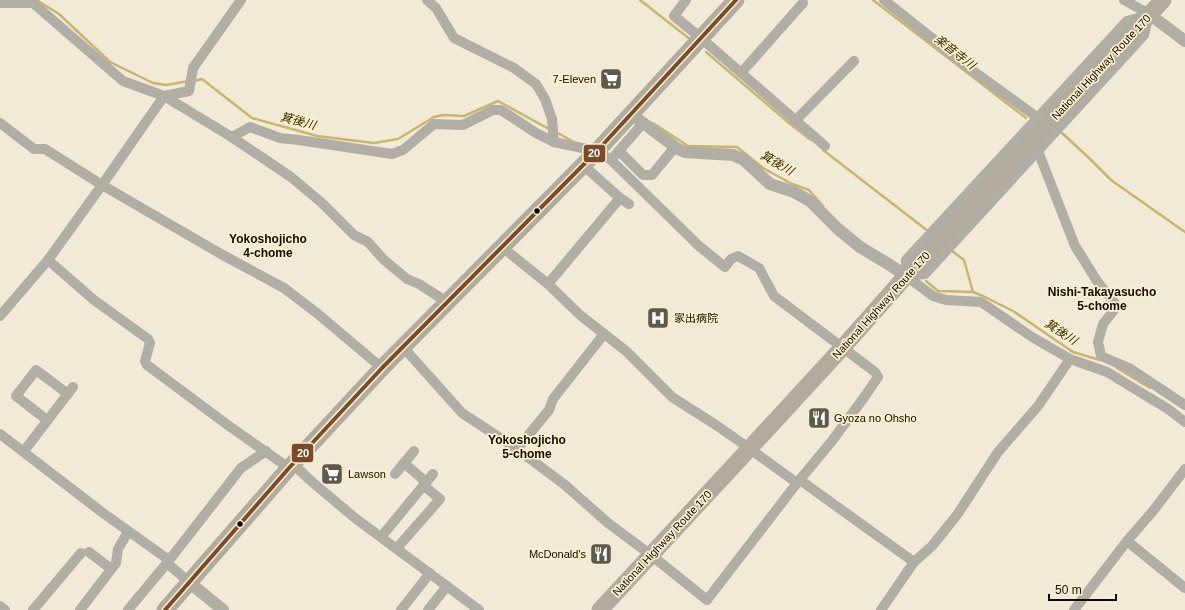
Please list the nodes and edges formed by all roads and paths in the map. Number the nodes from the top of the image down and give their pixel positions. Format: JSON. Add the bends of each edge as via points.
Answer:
{"nodes":[{"id":1,"x":241,"y":0,"type":"edge"},
{"id":2,"x":427,"y":0,"type":"edge"},
{"id":3,"x":686,"y":0,"type":"edge"},
{"id":4,"x":736,"y":0,"type":"edge"},
{"id":5,"x":884,"y":0,"type":"edge"},
{"id":6,"x":1124,"y":0,"type":"edge"},
{"id":7,"x":1163,"y":0,"type":"edge"},
{"id":8,"x":804,"y":3,"type":"dead end"},
{"id":9,"x":0,"y":4,"type":"edge"},
{"id":10,"x":1150,"y":14,"type":"junction"},
{"id":11,"x":701,"y":38,"type":"junction"},
{"id":12,"x":1185,"y":41,"type":"edge"},
{"id":13,"x":854,"y":61,"type":"dead end"},
{"id":14,"x":741,"y":73,"type":"junction"},
{"id":15,"x":164,"y":96,"type":"junction"},
{"id":16,"x":637,"y":118,"type":"junction"},
{"id":17,"x":1038,"y":118,"type":"junction"},
{"id":18,"x":794,"y":121,"type":"junction"},
{"id":19,"x":0,"y":123,"type":"edge"},
{"id":20,"x":232,"y":137,"type":"junction"},
{"id":21,"x":554,"y":142,"type":"junction"},
{"id":22,"x":825,"y":146,"type":"dead end"},
{"id":23,"x":675,"y":147,"type":"junction"},
{"id":24,"x":619,"y":151,"type":"junction"},
{"id":25,"x":1038,"y":151,"type":"junction"},
{"id":26,"x":604,"y":156,"type":"junction"},
{"id":27,"x":583,"y":165,"type":"junction"},
{"id":28,"x":102,"y":185,"type":"junction"},
{"id":29,"x":620,"y":198,"type":"junction"},
{"id":30,"x":629,"y":204,"type":"dead end"},
{"id":31,"x":502,"y":247,"type":"junction"},
{"id":32,"x":48,"y":260,"type":"junction"},
{"id":33,"x":906,"y":276,"type":"junction"},
{"id":34,"x":548,"y":284,"type":"junction"},
{"id":35,"x":447,"y":302,"type":"junction"},
{"id":36,"x":0,"y":315,"type":"edge"},
{"id":37,"x":604,"y":334,"type":"junction"},
{"id":38,"x":403,"y":347,"type":"junction"},
{"id":39,"x":843,"y":347,"type":"junction"},
{"id":40,"x":1070,"y":359,"type":"junction"},
{"id":41,"x":382,"y":368,"type":"junction"},
{"id":42,"x":1185,"y":405,"type":"edge"},
{"id":43,"x":47,"y":420,"type":"junction"},
{"id":44,"x":1185,"y":422,"type":"edge"},
{"id":45,"x":0,"y":434,"type":"edge"},
{"id":46,"x":750,"y":448,"type":"junction"},
{"id":47,"x":517,"y":449,"type":"junction"},
{"id":48,"x":24,"y":451,"type":"junction"},
{"id":49,"x":266,"y":451,"type":"junction"},
{"id":50,"x":414,"y":451,"type":"dead end"},
{"id":51,"x":404,"y":463,"type":"junction"},
{"id":52,"x":291,"y":466,"type":"junction"},
{"id":53,"x":1185,"y":469,"type":"edge"},
{"id":54,"x":395,"y":474,"type":"dead end"},
{"id":55,"x":427,"y":480,"type":"junction"},
{"id":56,"x":798,"y":481,"type":"junction"},
{"id":57,"x":128,"y":532,"type":"junction"},
{"id":58,"x":381,"y":537,"type":"junction"},
{"id":59,"x":1127,"y":540,"type":"junction"},
{"id":60,"x":397,"y":548,"type":"junction"},
{"id":61,"x":651,"y":555,"type":"junction"},
{"id":62,"x":168,"y":562,"type":"junction"},
{"id":63,"x":914,"y":562,"type":"junction"},
{"id":64,"x":111,"y":569,"type":"junction"},
{"id":65,"x":430,"y":573,"type":"junction"},
{"id":66,"x":190,"y":583,"type":"junction"},
{"id":67,"x":446,"y":586,"type":"junction"},
{"id":68,"x":1185,"y":588,"type":"edge"},
{"id":69,"x":0,"y":606,"type":"edge"},
{"id":70,"x":5,"y":610,"type":"edge"},
{"id":71,"x":33,"y":610,"type":"edge"},
{"id":72,"x":80,"y":610,"type":"edge"},
{"id":73,"x":128,"y":610,"type":"edge"},
{"id":74,"x":165,"y":610,"type":"edge"},
{"id":75,"x":223,"y":610,"type":"edge"},
{"id":76,"x":401,"y":610,"type":"edge"},
{"id":77,"x":428,"y":610,"type":"edge"},
{"id":78,"x":479,"y":610,"type":"edge"},
{"id":79,"x":600,"y":610,"type":"edge"},
{"id":80,"x":881,"y":610,"type":"edge"},
{"id":81,"x":1074,"y":610,"type":"edge"}],
"edges":[{"from":1,"to":15,"type":"street","via":[[193,68],[189,91]]},
{"from":2,"to":21,"type":"street","via":[[436,8],[454,38],[514,68],[536,84],[552,119]]},
{"from":3,"to":11,"type":"street","via":[[674,16]]},
{"from":4,"to":11,"type":"highway"},
{"from":5,"to":17,"type":"street","via":[[972,70]]},
{"from":6,"to":10,"type":"street"},
{"from":7,"to":10,"type":"highway","name":"National Highway Route 170"},
{"from":8,"to":14,"type":"street"},
{"from":9,"to":15,"type":"street","via":[[33,3],[123,81]]},
{"from":10,"to":12,"type":"street"},
{"from":10,"to":17,"type":"street","via":[[1127,20]]},
{"from":10,"to":25,"type":"street","via":[[1144,35]]},
{"from":10,"to":33,"type":"highway","name":"National Highway Route 170"},
{"from":11,"to":14,"type":"street"},
{"from":11,"to":16,"type":"highway"},
{"from":13,"to":18,"type":"street"},
{"from":14,"to":18,"type":"street"},
{"from":15,"to":20,"type":"street"},
{"from":15,"to":28,"type":"street"},
{"from":16,"to":23,"type":"street"},
{"from":16,"to":24,"type":"street"},
{"from":16,"to":26,"type":"highway"},
{"from":17,"to":33,"type":"street","via":[[906,260]]},
{"from":18,"to":22,"type":"street"},
{"from":19,"to":28,"type":"street","via":[[34,149],[45,149]]},
{"from":20,"to":21,"type":"street","via":[[250,127],[280,138],[392,154],[403,150],[434,124],[463,125],[493,110],[501,110]]},
{"from":20,"to":35,"type":"street","via":[[291,177],[354,234],[368,242],[382,259],[407,279]]},
{"from":21,"to":26,"type":"street"},
{"from":23,"to":24,"type":"street","via":[[652,175],[643,175]]},
{"from":23,"to":33,"type":"street","via":[[685,152],[734,154],[770,184],[794,192],[810,201],[860,247]]},
{"from":24,"to":26,"type":"street"},
{"from":25,"to":33,"type":"street","via":[[925,274]]},
{"from":25,"to":42,"type":"street","via":[[1075,246],[1097,281],[1117,306],[1101,330],[1098,342],[1101,356],[1128,368]]},
{"from":26,"to":27,"type":"highway"},
{"from":26,"to":39,"type":"street","via":[[725,267],[731,259],[738,256],[759,268],[774,296]]},
{"from":27,"to":29,"type":"street"},
{"from":27,"to":31,"type":"highway"},
{"from":28,"to":32,"type":"street"},
{"from":28,"to":41,"type":"street","via":[[284,288]]},
{"from":29,"to":30,"type":"street"},
{"from":29,"to":34,"type":"street"},
{"from":31,"to":34,"type":"street"},
{"from":31,"to":35,"type":"highway"},
{"from":32,"to":36,"type":"street"},
{"from":32,"to":49,"type":"street","via":[[94,300],[148,339],[150,343],[145,360],[147,365]]},
{"from":33,"to":39,"type":"highway","name":"National Highway Route 170"},
{"from":33,"to":40,"type":"street","via":[[933,296],[946,300],[981,302]]},
{"from":34,"to":37,"type":"street"},
{"from":35,"to":38,"type":"highway"},
{"from":37,"to":46,"type":"street","via":[[626,351],[672,397]]},
{"from":37,"to":47,"type":"street"},
{"from":38,"to":41,"type":"highway"},
{"from":38,"to":47,"type":"street","via":[[462,413]]},
{"from":39,"to":46,"type":"highway","name":"National Highway Route 170"},
{"from":39,"to":56,"type":"street","via":[[878,377],[832,442]]},
{"from":40,"to":44,"type":"street","via":[[1107,372]]},
{"from":40,"to":63,"type":"street","via":[[1038,406],[998,452],[957,515],[932,546]]},
{"from":41,"to":52,"type":"highway"},
{"from":43,"to":43,"type":"street","via":[[16,396],[36,370],[70,390]]},
{"from":43,"to":48,"type":"street"},
{"from":45,"to":48,"type":"street"},
{"from":46,"to":56,"type":"street"},
{"from":46,"to":61,"type":"highway","name":"National Highway Route 170"},
{"from":47,"to":61,"type":"street"},
{"from":48,"to":57,"type":"street"},
{"from":49,"to":52,"type":"street"},
{"from":49,"to":62,"type":"street","via":[[241,468]]},
{"from":50,"to":51,"type":"street"},
{"from":51,"to":54,"type":"street"},
{"from":51,"to":55,"type":"street"},
{"from":52,"to":58,"type":"street"},
{"from":52,"to":66,"type":"highway"},
{"from":53,"to":59,"type":"street"},
{"from":55,"to":58,"type":"street"},
{"from":55,"to":60,"type":"street","via":[[440,499]]},
{"from":56,"to":61,"type":"street","via":[[707,600]]},
{"from":56,"to":63,"type":"street"},
{"from":57,"to":62,"type":"street"},
{"from":57,"to":64,"type":"street","via":[[118,549],[116,563]]},
{"from":58,"to":60,"type":"street"},
{"from":59,"to":68,"type":"street"},
{"from":59,"to":81,"type":"street"},
{"from":60,"to":65,"type":"street"},
{"from":61,"to":79,"type":"highway","name":"National Highway Route 170"},
{"from":62,"to":66,"type":"street"},
{"from":62,"to":73,"type":"street"},
{"from":63,"to":80,"type":"street"},
{"from":64,"to":71,"type":"street","via":[[85,553]]},
{"from":64,"to":72,"type":"street"},
{"from":65,"to":67,"type":"street"},
{"from":65,"to":76,"type":"street"},
{"from":66,"to":74,"type":"highway"},
{"from":66,"to":75,"type":"street"},
{"from":67,"to":77,"type":"street"},
{"from":67,"to":78,"type":"street"},
{"from":69,"to":70,"type":"street"}]}
